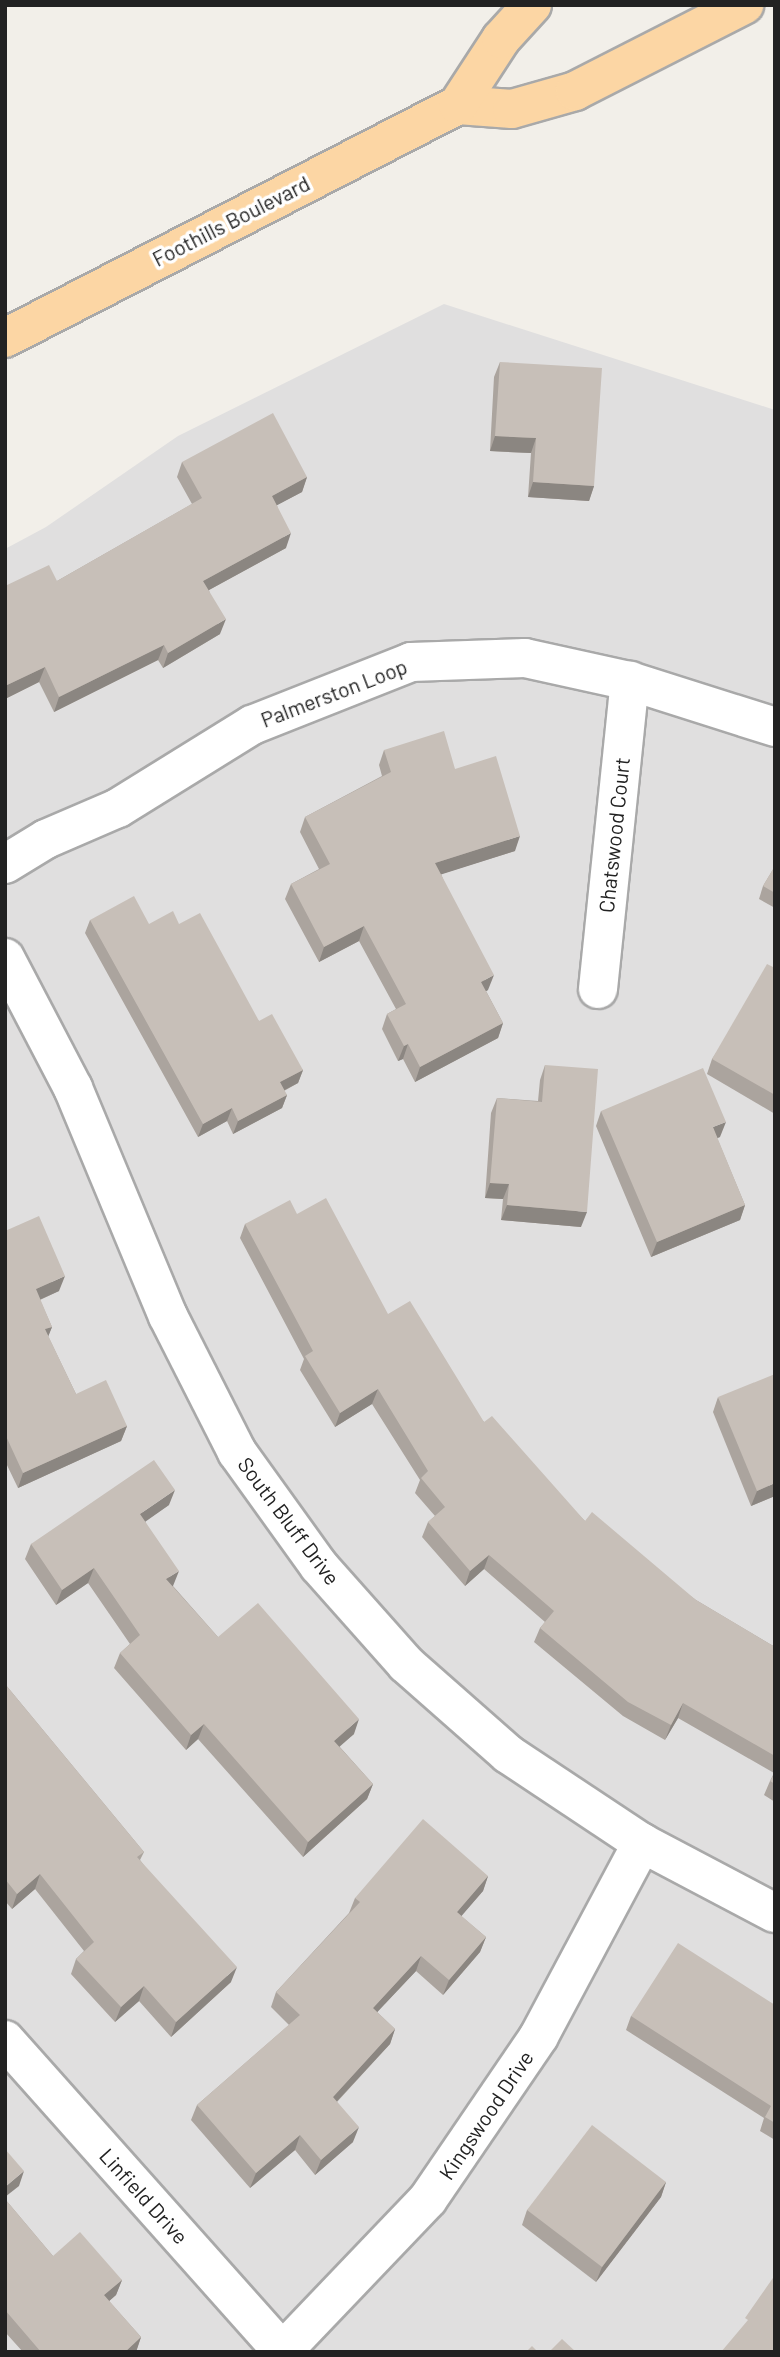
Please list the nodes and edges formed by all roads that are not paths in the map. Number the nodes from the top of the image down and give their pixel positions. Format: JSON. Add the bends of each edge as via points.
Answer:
{"nodes":[{"id":1,"x":532,"y":5,"type":"edge"},
{"id":2,"x":744,"y":5,"type":"edge"},
{"id":3,"x":458,"y":105,"type":"junction"},
{"id":4,"x":5,"y":338,"type":"edge"},
{"id":5,"x":630,"y":681,"type":"junction"},
{"id":6,"x":775,"y":727,"type":"edge"},
{"id":7,"x":5,"y":864,"type":"edge"},
{"id":8,"x":5,"y":958,"type":"edge"},
{"id":9,"x":598,"y":989,"type":"dead end"},
{"id":10,"x":642,"y":1843,"type":"junction"},
{"id":11,"x":775,"y":1913,"type":"edge"},
{"id":12,"x":5,"y":2040,"type":"edge"},
{"id":13,"x":283,"y":2352,"type":"edge"}],
"edges":[{"from":1,"to":3,"type":"main road","name":"Foothills Boulevard","via":[[501,39]]},
{"from":2,"to":3,"type":"main road","via":[[575,91],[513,109]]},
{"from":3,"to":4,"type":"main road","name":"Foothills Boulevard"},
{"from":5,"to":6,"type":"street","name":"Palmerston Loop"},
{"from":5,"to":7,"type":"street","name":"Palmerston Loop","via":[[525,658],[411,662],[252,725],[118,808],[46,839]]},
{"from":5,"to":9,"type":"street","name":"Chatswood Court"},
{"from":8,"to":10,"type":"street","name":"South Bluff Drive","via":[[73,1088],[168,1316],[237,1452],[319,1566],[406,1664],[508,1754]]},
{"from":10,"to":11,"type":"street","name":"South Bluff Drive"},
{"from":10,"to":13,"type":"street","name":"Kingswood Drive","via":[[539,2036],[428,2199]]},
{"from":12,"to":13,"type":"street","name":"Linfield Drive"}]}
